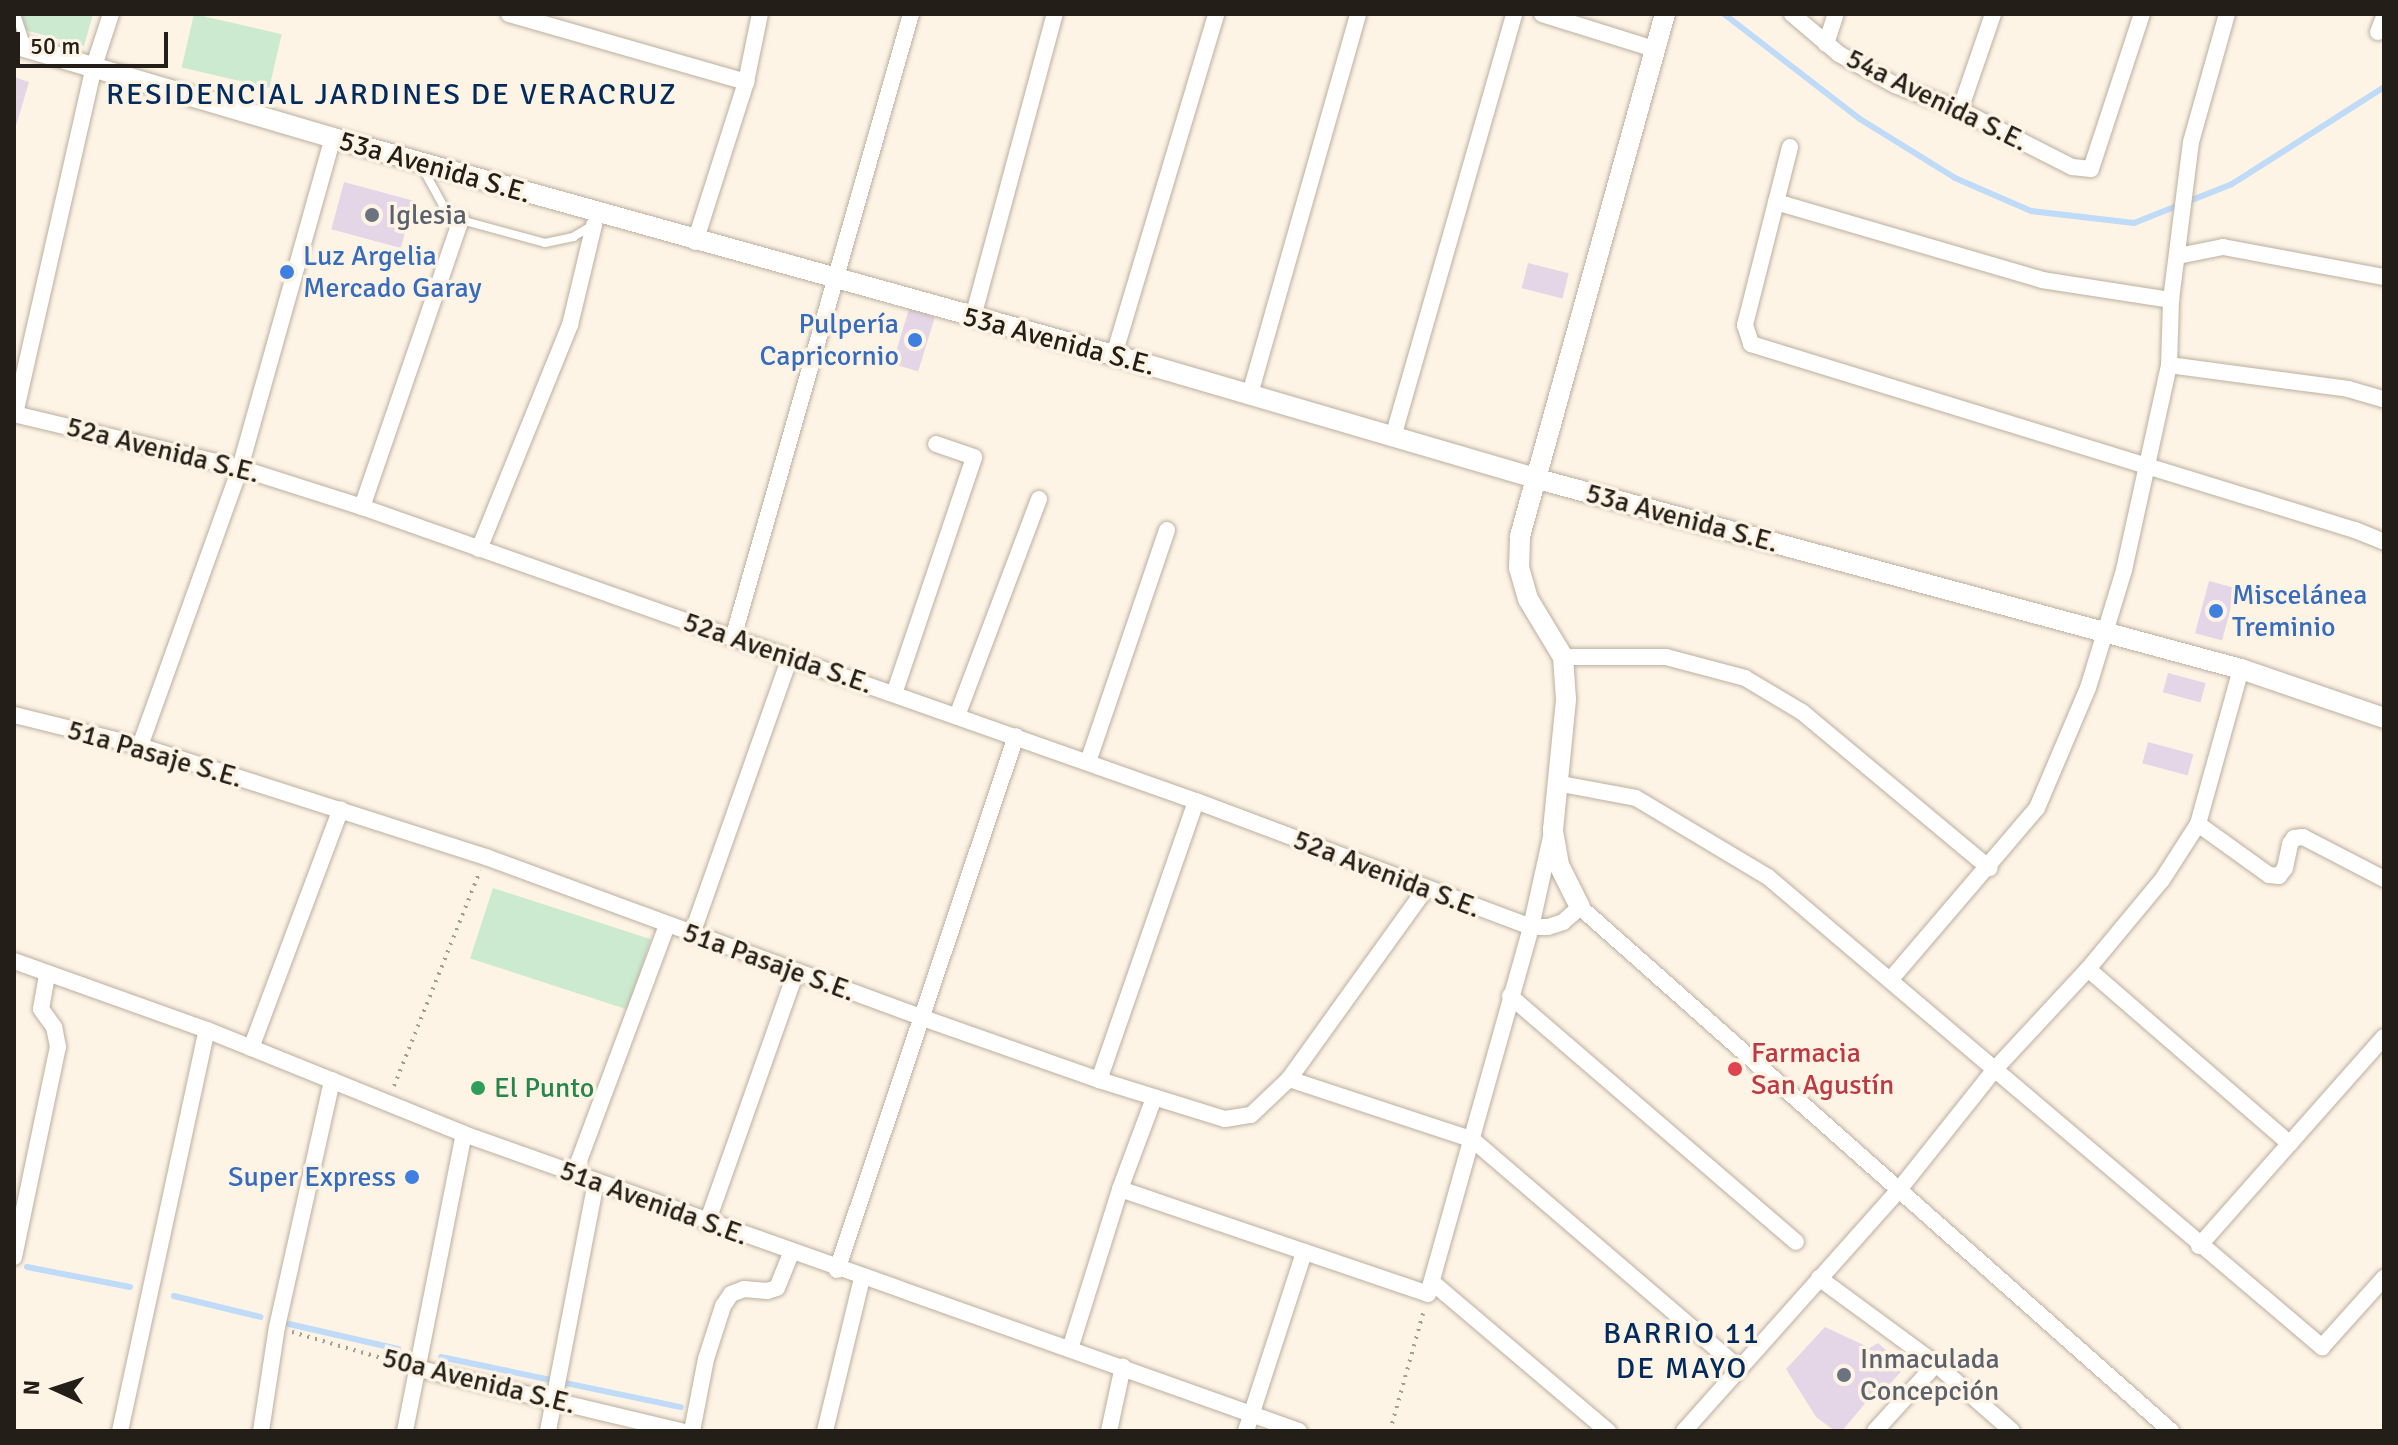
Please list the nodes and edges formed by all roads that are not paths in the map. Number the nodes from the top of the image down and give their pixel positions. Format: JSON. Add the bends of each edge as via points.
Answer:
{"nodes":[{"id":1,"x":16,"y":14,"type":"edge"},
{"id":2,"x":111,"y":14,"type":"edge"},
{"id":3,"x":509,"y":14,"type":"edge"},
{"id":4,"x":760,"y":14,"type":"edge"},
{"id":5,"x":911,"y":14,"type":"edge"},
{"id":6,"x":1055,"y":14,"type":"edge"},
{"id":7,"x":1216,"y":14,"type":"edge"},
{"id":8,"x":1358,"y":14,"type":"edge"},
{"id":9,"x":1514,"y":14,"type":"edge"},
{"id":10,"x":1542,"y":14,"type":"edge"},
{"id":11,"x":1665,"y":14,"type":"edge"},
{"id":12,"x":1792,"y":14,"type":"edge"},
{"id":13,"x":1836,"y":14,"type":"edge"},
{"id":14,"x":1993,"y":14,"type":"edge"},
{"id":15,"x":2142,"y":14,"type":"edge"},
{"id":16,"x":2227,"y":14,"type":"edge"},
{"id":17,"x":1826,"y":44,"type":"junction"},
{"id":18,"x":21,"y":46,"type":"edge"},
{"id":19,"x":1654,"y":49,"type":"junction"},
{"id":20,"x":94,"y":66,"type":"junction"},
{"id":21,"x":746,"y":82,"type":"junction"},
{"id":22,"x":1960,"y":110,"type":"junction"},
{"id":23,"x":333,"y":138,"type":"junction"},
{"id":24,"x":1790,"y":147,"type":"dead end"},
{"id":25,"x":419,"y":163,"type":"junction"},
{"id":26,"x":1776,"y":202,"type":"junction"},
{"id":27,"x":461,"y":220,"type":"junction"},
{"id":28,"x":599,"y":220,"type":"junction"},
{"id":29,"x":695,"y":242,"type":"junction"},
{"id":30,"x":2178,"y":250,"type":"junction"},
{"id":31,"x":2384,"y":277,"type":"edge"},
{"id":32,"x":835,"y":280,"type":"junction"},
{"id":33,"x":2171,"y":300,"type":"junction"},
{"id":34,"x":973,"y":317,"type":"junction"},
{"id":35,"x":1114,"y":355,"type":"junction"},
{"id":36,"x":2169,"y":365,"type":"junction"},
{"id":37,"x":1250,"y":394,"type":"junction"},
{"id":38,"x":2384,"y":399,"type":"edge"},
{"id":39,"x":15,"y":414,"type":"edge"},
{"id":40,"x":1393,"y":437,"type":"junction"},
{"id":41,"x":936,"y":444,"type":"dead end"},
{"id":42,"x":2145,"y":467,"type":"junction"},
{"id":43,"x":240,"y":468,"type":"junction"},
{"id":44,"x":1534,"y":478,"type":"junction"},
{"id":45,"x":1039,"y":499,"type":"dead end"},
{"id":46,"x":362,"y":507,"type":"junction"},
{"id":47,"x":1167,"y":530,"type":"dead end"},
{"id":48,"x":2384,"y":542,"type":"edge"},
{"id":49,"x":479,"y":549,"type":"junction"},
{"id":50,"x":2105,"y":632,"type":"junction"},
{"id":51,"x":733,"y":638,"type":"junction"},
{"id":52,"x":1563,"y":657,"type":"junction"},
{"id":53,"x":790,"y":658,"type":"junction"},
{"id":54,"x":2241,"y":669,"type":"junction"},
{"id":55,"x":894,"y":694,"type":"junction"},
{"id":56,"x":14,"y":715,"type":"edge"},
{"id":57,"x":957,"y":716,"type":"junction"},
{"id":58,"x":2384,"y":718,"type":"edge"},
{"id":59,"x":1016,"y":736,"type":"junction"},
{"id":60,"x":140,"y":746,"type":"junction"},
{"id":61,"x":1088,"y":762,"type":"junction"},
{"id":62,"x":1556,"y":783,"type":"junction"},
{"id":63,"x":1196,"y":801,"type":"junction"},
{"id":64,"x":341,"y":809,"type":"junction"},
{"id":65,"x":2198,"y":824,"type":"junction"},
{"id":66,"x":1553,"y":830,"type":"junction"},
{"id":67,"x":1989,"y":868,"type":"junction"},
{"id":68,"x":2384,"y":879,"type":"edge"},
{"id":69,"x":1425,"y":890,"type":"junction"},
{"id":70,"x":1580,"y":907,"type":"junction"},
{"id":71,"x":667,"y":925,"type":"junction"},
{"id":72,"x":1531,"y":927,"type":"junction"},
{"id":73,"x":692,"y":934,"type":"junction"},
{"id":74,"x":14,"y":961,"type":"edge"},
{"id":75,"x":2088,"y":969,"type":"junction"},
{"id":76,"x":796,"y":972,"type":"junction"},
{"id":77,"x":47,"y":974,"type":"junction"},
{"id":78,"x":1891,"y":979,"type":"junction"},
{"id":79,"x":1510,"y":996,"type":"junction"},
{"id":80,"x":923,"y":1018,"type":"junction"},
{"id":81,"x":207,"y":1030,"type":"junction"},
{"id":82,"x":2384,"y":1037,"type":"edge"},
{"id":83,"x":251,"y":1048,"type":"junction"},
{"id":84,"x":1996,"y":1068,"type":"junction"},
{"id":85,"x":1289,"y":1079,"type":"junction"},
{"id":86,"x":332,"y":1080,"type":"junction"},
{"id":87,"x":1099,"y":1080,"type":"junction"},
{"id":88,"x":1154,"y":1098,"type":"junction"},
{"id":89,"x":464,"y":1134,"type":"junction"},
{"id":90,"x":1473,"y":1140,"type":"junction"},
{"id":91,"x":2290,"y":1144,"type":"junction"},
{"id":92,"x":574,"y":1174,"type":"junction"},
{"id":93,"x":596,"y":1182,"type":"junction"},
{"id":94,"x":1120,"y":1189,"type":"junction"},
{"id":95,"x":1898,"y":1191,"type":"junction"},
{"id":96,"x":707,"y":1223,"type":"junction"},
{"id":97,"x":1796,"y":1242,"type":"dead end"},
{"id":98,"x":2199,"y":1246,"type":"junction"},
{"id":99,"x":1304,"y":1252,"type":"junction"},
{"id":100,"x":791,"y":1253,"type":"junction"},
{"id":101,"x":14,"y":1257,"type":"edge"},
{"id":102,"x":837,"y":1270,"type":"junction"},
{"id":103,"x":862,"y":1278,"type":"junction"},
{"id":104,"x":1819,"y":1278,"type":"junction"},
{"id":105,"x":2384,"y":1278,"type":"edge"},
{"id":106,"x":1430,"y":1288,"type":"junction"},
{"id":107,"x":1070,"y":1349,"type":"junction"},
{"id":108,"x":1936,"y":1364,"type":"junction"},
{"id":109,"x":1123,"y":1366,"type":"junction"},
{"id":110,"x":416,"y":1368,"type":"junction"},
{"id":111,"x":1739,"y":1368,"type":"junction"},
{"id":112,"x":554,"y":1396,"type":"junction"},
{"id":113,"x":1250,"y":1413,"type":"junction"},
{"id":114,"x":120,"y":1431,"type":"edge"},
{"id":115,"x":261,"y":1431,"type":"edge"},
{"id":116,"x":405,"y":1431,"type":"edge"},
{"id":117,"x":548,"y":1431,"type":"edge"},
{"id":118,"x":681,"y":1431,"type":"edge"},
{"id":119,"x":692,"y":1431,"type":"edge"},
{"id":120,"x":825,"y":1431,"type":"edge"},
{"id":121,"x":1109,"y":1431,"type":"edge"},
{"id":122,"x":1246,"y":1431,"type":"edge"},
{"id":123,"x":1299,"y":1431,"type":"edge"},
{"id":124,"x":1608,"y":1431,"type":"edge"},
{"id":125,"x":1684,"y":1431,"type":"edge"},
{"id":126,"x":1875,"y":1431,"type":"edge"},
{"id":127,"x":2012,"y":1431,"type":"edge"},
{"id":128,"x":2171,"y":1431,"type":"edge"}],
"edges":[{"from":1,"to":18,"type":"lane"},
{"from":2,"to":20,"type":"street"},
{"from":3,"to":21,"type":"street"},
{"from":4,"to":21,"type":"street"},
{"from":5,"to":32,"type":"street"},
{"from":6,"to":34,"type":"street"},
{"from":7,"to":35,"type":"street"},
{"from":8,"to":37,"type":"street"},
{"from":9,"to":40,"type":"street"},
{"from":10,"to":19,"type":"street"},
{"from":11,"to":19,"type":"street"},
{"from":12,"to":17,"type":"street","name":"54a Avenida S.E."},
{"from":13,"to":17,"type":"street"},
{"from":14,"to":22,"type":"street"},
{"from":15,"to":22,"type":"street","name":"54a Avenida S.E.","via":[[2091,169],[2072,167]]},
{"from":16,"to":30,"type":"street","via":[[2191,142]]},
{"from":17,"to":22,"type":"street","name":"54a Avenida S.E.","via":[[1895,85]]},
{"from":18,"to":20,"type":"street","name":"53a Avenida S.E."},
{"from":19,"to":44,"type":"street"},
{"from":20,"to":23,"type":"street","name":"53a Avenida S.E."},
{"from":20,"to":39,"type":"street"},
{"from":21,"to":29,"type":"street"},
{"from":23,"to":25,"type":"street","name":"53a Avenida S.E."},
{"from":23,"to":43,"type":"street"},
{"from":24,"to":26,"type":"street"},
{"from":25,"to":27,"type":"lane","via":[[445,209]]},
{"from":25,"to":28,"type":"street","name":"53a Avenida S.E."},
{"from":26,"to":33,"type":"street","via":[[2042,280]]},
{"from":26,"to":42,"type":"street","via":[[1745,325],[1751,344]]},
{"from":27,"to":28,"type":"lane","via":[[545,243],[573,237]]},
{"from":27,"to":46,"type":"street"},
{"from":28,"to":29,"type":"street","name":"53a Avenida S.E."},
{"from":28,"to":49,"type":"street","via":[[570,325]]},
{"from":29,"to":32,"type":"street","name":"53a Avenida S.E."},
{"from":30,"to":31,"type":"street","via":[[2223,247]]},
{"from":30,"to":33,"type":"street"},
{"from":32,"to":34,"type":"street","name":"53a Avenida S.E."},
{"from":32,"to":51,"type":"street"},
{"from":33,"to":36,"type":"street"},
{"from":34,"to":35,"type":"street","name":"53a Avenida S.E."},
{"from":35,"to":37,"type":"street","name":"53a Avenida S.E."},
{"from":36,"to":38,"type":"street","via":[[2348,389]]},
{"from":36,"to":42,"type":"street"},
{"from":37,"to":40,"type":"street","name":"53a Avenida S.E."},
{"from":39,"to":43,"type":"street","name":"52a Avenida S.E."},
{"from":40,"to":44,"type":"street","name":"53a Avenida S.E."},
{"from":41,"to":55,"type":"street","via":[[974,457]]},
{"from":42,"to":48,"type":"street"},
{"from":42,"to":50,"type":"street"},
{"from":43,"to":46,"type":"street","name":"52a Avenida S.E."},
{"from":43,"to":60,"type":"street"},
{"from":44,"to":50,"type":"street","name":"53a Avenida S.E."},
{"from":44,"to":52,"type":"street","via":[[1520,536],[1519,568],[1528,599]]},
{"from":45,"to":57,"type":"street"},
{"from":46,"to":49,"type":"street","name":"52a Avenida S.E."},
{"from":47,"to":61,"type":"street"},
{"from":49,"to":51,"type":"street","name":"52a Avenida S.E."},
{"from":50,"to":54,"type":"street","name":"53a Avenida S.E."},
{"from":50,"to":67,"type":"street","via":[[2088,688],[2037,808]]},
{"from":51,"to":53,"type":"street","name":"52a Avenida S.E."},
{"from":52,"to":62,"type":"street","via":[[1566,699]]},
{"from":52,"to":67,"type":"street","via":[[1666,657],[1745,678],[1802,712]]},
{"from":53,"to":55,"type":"street","name":"52a Avenida S.E."},
{"from":53,"to":73,"type":"street"},
{"from":54,"to":58,"type":"street","name":"53a Avenida S.E."},
{"from":54,"to":65,"type":"street"},
{"from":55,"to":57,"type":"street","name":"52a Avenida S.E."},
{"from":56,"to":60,"type":"street","name":"51a Pasaje S.E."},
{"from":57,"to":59,"type":"street","name":"52a Avenida S.E."},
{"from":59,"to":61,"type":"street","name":"52a Avenida S.E."},
{"from":59,"to":80,"type":"street"},
{"from":60,"to":64,"type":"street","name":"51a Pasaje S.E."},
{"from":61,"to":63,"type":"street","name":"52a Avenida S.E."},
{"from":62,"to":66,"type":"street"},
{"from":62,"to":78,"type":"street","via":[[1636,798],[1768,877]]},
{"from":63,"to":69,"type":"street","name":"52a Avenida S.E."},
{"from":63,"to":87,"type":"street"},
{"from":64,"to":71,"type":"street","name":"51a Pasaje S.E."},
{"from":64,"to":83,"type":"street"},
{"from":65,"to":68,"type":"street","via":[[2269,875],[2279,876],[2290,844],[2303,837]]},
{"from":65,"to":75,"type":"street","via":[[2162,880]]},
{"from":66,"to":70,"type":"street","via":[[1559,865]]},
{"from":66,"to":72,"type":"street"},
{"from":67,"to":78,"type":"street"},
{"from":69,"to":72,"type":"street","name":"52a Avenida S.E."},
{"from":69,"to":85,"type":"street","name":"51a Pasaje S.E."},
{"from":70,"to":72,"type":"street","via":[[1563,922]]},
{"from":70,"to":95,"type":"street"},
{"from":71,"to":73,"type":"street","name":"51a Pasaje S.E."},
{"from":71,"to":92,"type":"street"},
{"from":72,"to":79,"type":"street"},
{"from":73,"to":76,"type":"street","name":"51a Pasaje S.E."},
{"from":74,"to":77,"type":"street","name":"51a Avenida S.E."},
{"from":75,"to":84,"type":"street"},
{"from":75,"to":91,"type":"street"},
{"from":76,"to":80,"type":"street","name":"51a Pasaje S.E."},
{"from":76,"to":96,"type":"street"},
{"from":77,"to":81,"type":"street","name":"51a Avenida S.E."},
{"from":77,"to":101,"type":"street","via":[[41,1009],[54,1027],[58,1047]]},
{"from":78,"to":84,"type":"street"},
{"from":79,"to":90,"type":"street"},
{"from":79,"to":97,"type":"street"},
{"from":80,"to":87,"type":"street","name":"51a Pasaje S.E."},
{"from":80,"to":102,"type":"street"},
{"from":81,"to":83,"type":"street","name":"51a Avenida S.E."},
{"from":81,"to":114,"type":"street"},
{"from":82,"to":91,"type":"street"},
{"from":83,"to":86,"type":"street","name":"51a Avenida S.E."},
{"from":84,"to":95,"type":"street"},
{"from":84,"to":98,"type":"street"},
{"from":85,"to":88,"type":"street","name":"51a Pasaje S.E.","via":[[1251,1115],[1225,1119]]},
{"from":85,"to":90,"type":"street"},
{"from":86,"to":89,"type":"street","name":"51a Avenida S.E."},
{"from":86,"to":115,"type":"street","via":[[277,1327]]},
{"from":87,"to":88,"type":"street","name":"51a Pasaje S.E."},
{"from":88,"to":94,"type":"street"},
{"from":89,"to":92,"type":"street","name":"51a Avenida S.E."},
{"from":89,"to":110,"type":"street"},
{"from":90,"to":106,"type":"street"},
{"from":90,"to":111,"type":"street"},
{"from":91,"to":98,"type":"street"},
{"from":92,"to":93,"type":"street","name":"51a Avenida S.E."},
{"from":93,"to":96,"type":"street","name":"51a Avenida S.E."},
{"from":93,"to":112,"type":"street"},
{"from":94,"to":99,"type":"street"},
{"from":94,"to":107,"type":"street"},
{"from":95,"to":104,"type":"street"},
{"from":95,"to":128,"type":"street"},
{"from":96,"to":100,"type":"street","name":"51a Avenida S.E."},
{"from":98,"to":105,"type":"street","via":[[2322,1347]]},
{"from":99,"to":106,"type":"street"},
{"from":99,"to":113,"type":"street"},
{"from":100,"to":102,"type":"street","name":"51a Avenida S.E."},
{"from":100,"to":119,"type":"street","via":[[777,1288],[744,1289],[731,1294],[723,1306]]},
{"from":102,"to":103,"type":"street","name":"51a Avenida S.E."},
{"from":103,"to":107,"type":"street","name":"51a Avenida S.E."},
{"from":103,"to":120,"type":"street"},
{"from":104,"to":108,"type":"street"},
{"from":104,"to":111,"type":"street"},
{"from":106,"to":124,"type":"street"},
{"from":107,"to":109,"type":"street","name":"51a Avenida S.E."},
{"from":108,"to":126,"type":"street"},
{"from":108,"to":127,"type":"street"},
{"from":109,"to":113,"type":"street","name":"51a Avenida S.E."},
{"from":109,"to":121,"type":"street"},
{"from":110,"to":112,"type":"street","name":"50a Avenida S.E."},
{"from":110,"to":116,"type":"street"},
{"from":111,"to":125,"type":"street"},
{"from":112,"to":117,"type":"street"},
{"from":112,"to":118,"type":"street","name":"50a Avenida S.E."},
{"from":113,"to":122,"type":"street"},
{"from":113,"to":123,"type":"street","name":"51a Avenida S.E."}]}
